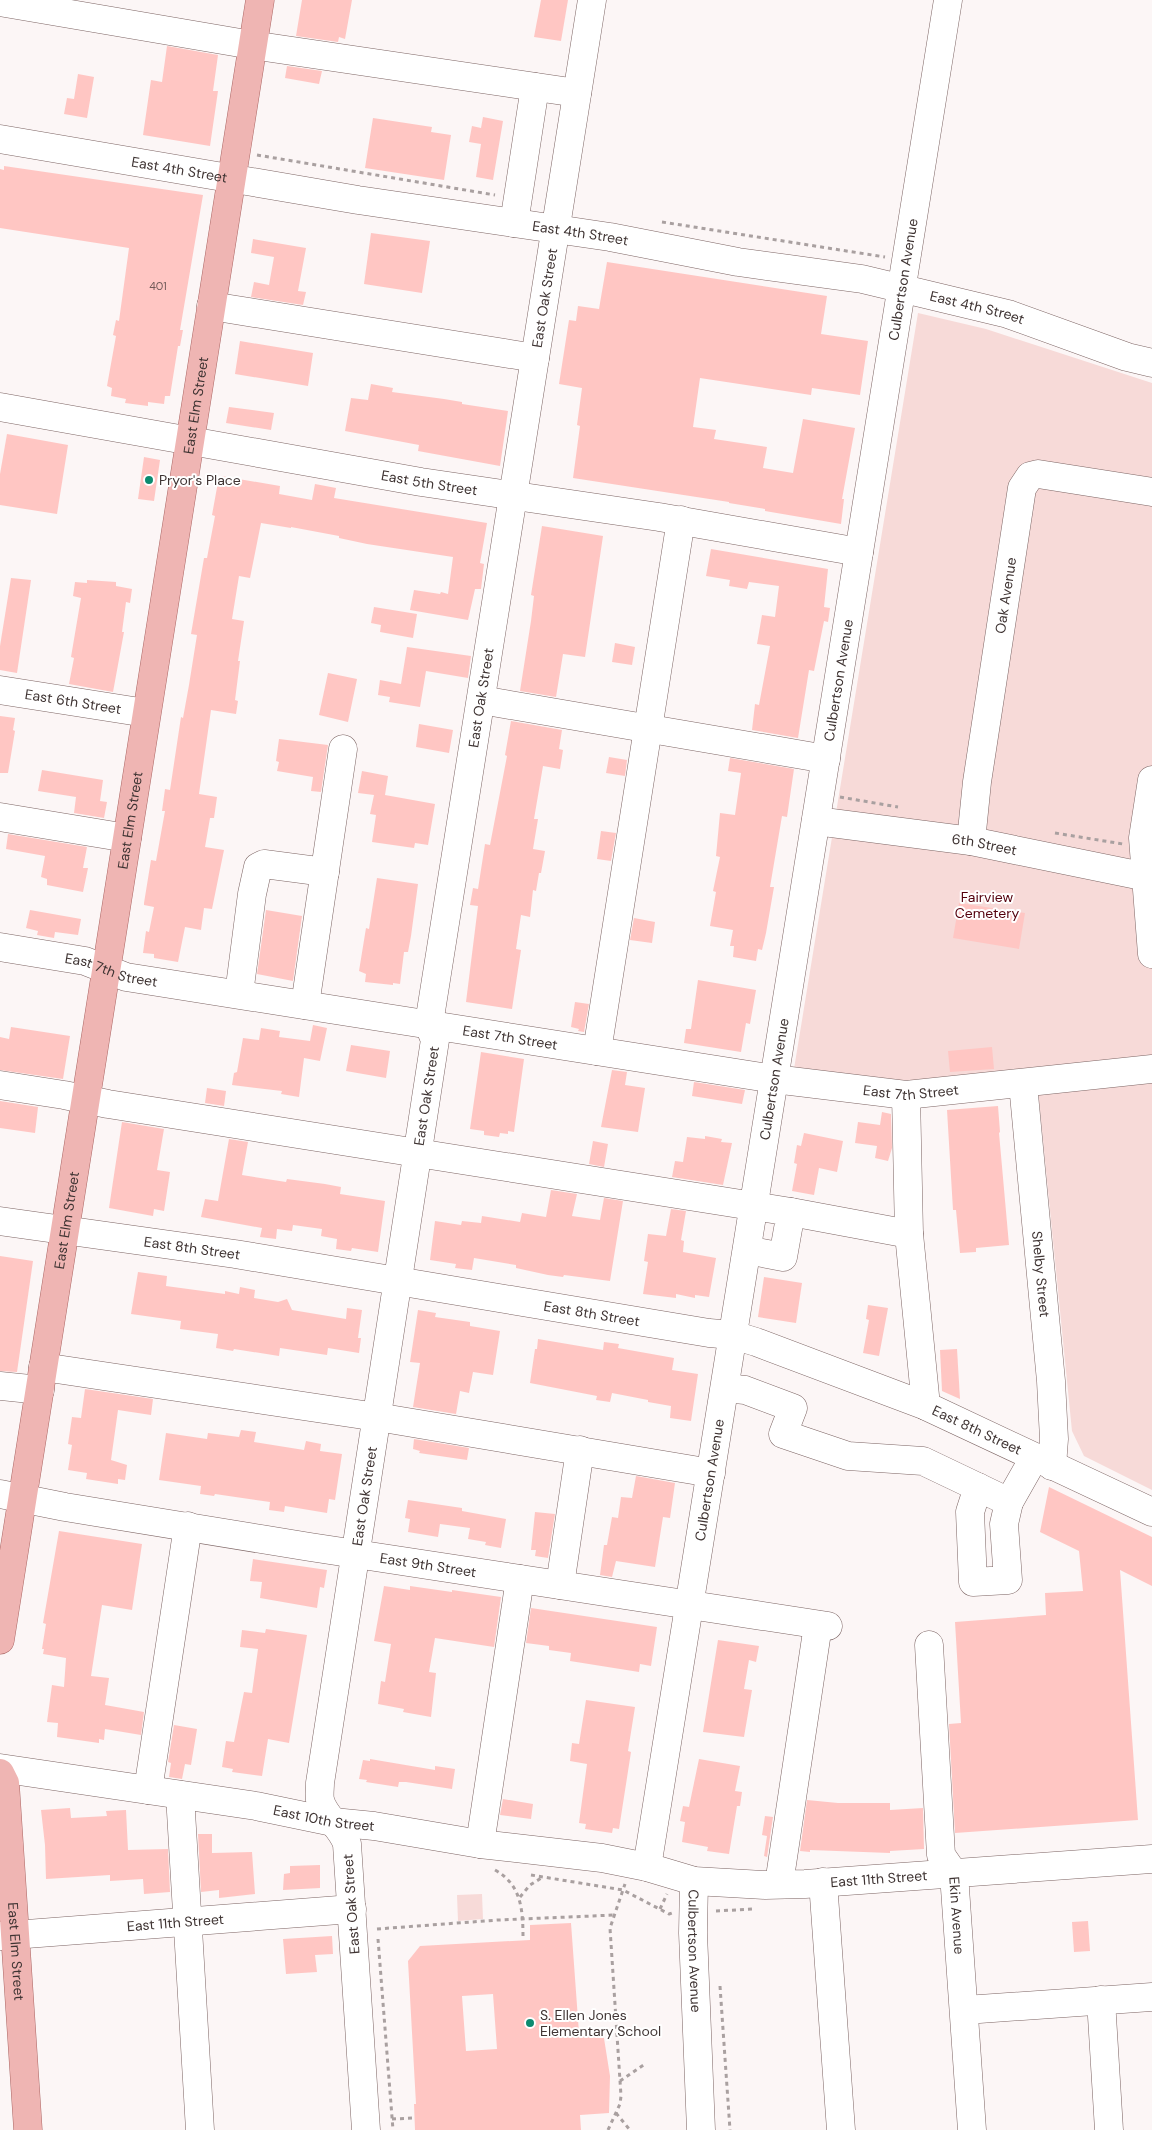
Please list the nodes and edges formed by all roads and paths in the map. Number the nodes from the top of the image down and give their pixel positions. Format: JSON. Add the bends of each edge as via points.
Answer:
{"nodes":[{"id":1,"x":260,"y":0,"type":"edge"},
{"id":2,"x":592,"y":0,"type":"edge"},
{"id":3,"x":948,"y":0,"type":"edge"},
{"id":4,"x":0,"y":2,"type":"edge"},
{"id":5,"x":56,"y":6,"type":"edge"},
{"id":6,"x":252,"y":45,"type":"junction"},
{"id":7,"x":535,"y":87,"type":"junction"},
{"id":8,"x":577,"y":93,"type":"junction"},
{"id":9,"x":0,"y":139,"type":"edge"},
{"id":10,"x":257,"y":155,"type":"dead end"},
{"id":11,"x":231,"y":179,"type":"junction"},
{"id":12,"x":516,"y":211,"type":"junction"},
{"id":13,"x":660,"y":222,"type":"dead end"},
{"id":14,"x":555,"y":230,"type":"junction"},
{"id":15,"x":890,"y":258,"type":"dead end"},
{"id":16,"x":902,"y":288,"type":"junction"},
{"id":17,"x":211,"y":306,"type":"junction"},
{"id":18,"x":535,"y":358,"type":"junction"},
{"id":19,"x":1152,"y":363,"type":"edge"},
{"id":20,"x":0,"y":407,"type":"edge"},
{"id":21,"x":190,"y":441,"type":"junction"},
{"id":22,"x":1152,"y":492,"type":"edge"},
{"id":23,"x":513,"y":495,"type":"junction"},
{"id":24,"x":680,"y":520,"type":"junction"},
{"id":25,"x":859,"y":552,"type":"junction"},
{"id":26,"x":0,"y":690,"type":"edge"},
{"id":27,"x":480,"y":700,"type":"junction"},
{"id":28,"x":146,"y":713,"type":"junction"},
{"id":29,"x":648,"y":728,"type":"junction"},
{"id":30,"x":343,"y":748,"type":"dead end"},
{"id":31,"x":826,"y":758,"type":"junction"},
{"id":32,"x":1152,"y":780,"type":"edge"},
{"id":33,"x":0,"y":817,"type":"edge"},
{"id":34,"x":816,"y":821,"type":"junction"},
{"id":35,"x":127,"y":838,"type":"junction"},
{"id":36,"x":971,"y":841,"type":"junction"},
{"id":37,"x":325,"y":872,"type":"junction"},
{"id":38,"x":1148,"y":877,"type":"edge"},
{"id":39,"x":0,"y":947,"type":"edge"},
{"id":40,"x":1152,"y":954,"type":"edge"},
{"id":41,"x":95,"y":965,"type":"junction"},
{"id":42,"x":238,"y":994,"type":"junction"},
{"id":43,"x":305,"y":1005,"type":"junction"},
{"id":44,"x":429,"y":1025,"type":"junction"},
{"id":45,"x":597,"y":1051,"type":"junction"},
{"id":46,"x":1152,"y":1069,"type":"edge"},
{"id":47,"x":774,"y":1079,"type":"junction"},
{"id":48,"x":1023,"y":1084,"type":"junction"},
{"id":49,"x":0,"y":1085,"type":"edge"},
{"id":50,"x":906,"y":1095,"type":"junction"},
{"id":51,"x":85,"y":1100,"type":"junction"},
{"id":52,"x":418,"y":1152,"type":"junction"},
{"id":53,"x":754,"y":1205,"type":"junction"},
{"id":54,"x":791,"y":1212,"type":"junction"},
{"id":55,"x":0,"y":1221,"type":"edge"},
{"id":56,"x":64,"y":1232,"type":"junction"},
{"id":57,"x":909,"y":1234,"type":"junction"},
{"id":58,"x":747,"y":1250,"type":"junction"},
{"id":59,"x":398,"y":1281,"type":"junction"},
{"id":60,"x":733,"y":1335,"type":"junction"},
{"id":61,"x":41,"y":1379,"type":"junction"},
{"id":62,"x":0,"y":1386,"type":"edge"},
{"id":63,"x":725,"y":1388,"type":"junction"},
{"id":64,"x":926,"y":1406,"type":"junction"},
{"id":65,"x":377,"y":1417,"type":"junction"},
{"id":66,"x":580,"y":1450,"type":"junction"},
{"id":67,"x":1043,"y":1462,"type":"junction"},
{"id":68,"x":711,"y":1473,"type":"junction"},
{"id":69,"x":978,"y":1488,"type":"junction"},
{"id":70,"x":11,"y":1496,"type":"edge"},
{"id":71,"x":1010,"y":1502,"type":"junction"},
{"id":72,"x":1152,"y":1512,"type":"edge"},
{"id":73,"x":188,"y":1526,"type":"junction"},
{"id":74,"x":355,"y":1553,"type":"junction"},
{"id":75,"x":520,"y":1579,"type":"junction"},
{"id":76,"x":560,"y":1585,"type":"junction"},
{"id":77,"x":689,"y":1606,"type":"junction"},
{"id":78,"x":0,"y":1640,"type":"edge"},
{"id":79,"x":929,"y":1645,"type":"dead end"},
{"id":80,"x":0,"y":1768,"type":"edge"},
{"id":81,"x":0,"y":1773,"type":"edge"},
{"id":82,"x":148,"y":1790,"type":"junction"},
{"id":83,"x":180,"y":1794,"type":"junction"},
{"id":84,"x":333,"y":1822,"type":"junction"},
{"id":85,"x":480,"y":1844,"type":"junction"},
{"id":86,"x":1152,"y":1859,"type":"edge"},
{"id":87,"x":638,"y":1865,"type":"junction"},
{"id":88,"x":493,"y":1868,"type":"dead end"},
{"id":89,"x":954,"y":1874,"type":"junction"},
{"id":90,"x":543,"y":1877,"type":"dead end"},
{"id":91,"x":694,"y":1881,"type":"junction"},
{"id":92,"x":823,"y":1882,"type":"junction"},
{"id":93,"x":779,"y":1884,"type":"junction"},
{"id":94,"x":520,"y":1898,"type":"junction"},
{"id":95,"x":352,"y":1909,"type":"junction"},
{"id":96,"x":615,"y":1915,"type":"junction"},
{"id":97,"x":523,"y":1919,"type":"junction"},
{"id":98,"x":188,"y":1922,"type":"junction"},
{"id":99,"x":377,"y":1929,"type":"dead end"},
{"id":100,"x":8,"y":1935,"type":"edge"},
{"id":101,"x":523,"y":1939,"type":"dead end"},
{"id":102,"x":720,"y":1981,"type":"dead end"},
{"id":103,"x":1152,"y":1997,"type":"edge"},
{"id":104,"x":1101,"y":2000,"type":"junction"},
{"id":105,"x":965,"y":2010,"type":"junction"},
{"id":106,"x":645,"y":2064,"type":"dead end"},
{"id":107,"x":620,"y":2081,"type":"junction"},
{"id":108,"x":616,"y":2113,"type":"junction"},
{"id":109,"x":414,"y":2118,"type":"dead end"},
{"id":110,"x":392,"y":2119,"type":"dead end"},
{"id":111,"x":28,"y":2130,"type":"edge"},
{"id":112,"x":200,"y":2130,"type":"edge"},
{"id":113,"x":366,"y":2130,"type":"edge"},
{"id":114,"x":608,"y":2130,"type":"edge"},
{"id":115,"x":630,"y":2130,"type":"edge"},
{"id":116,"x":701,"y":2130,"type":"edge"},
{"id":117,"x":730,"y":2130,"type":"edge"},
{"id":118,"x":841,"y":2130,"type":"edge"},
{"id":119,"x":972,"y":2130,"type":"edge"},
{"id":120,"x":1109,"y":2130,"type":"edge"}],
"edges":[{"from":1,"to":6,"type":"main road","name":"East Elm Street"},
{"from":2,"to":8,"type":"street","name":"East Oak Street"},
{"from":3,"to":16,"type":"street","name":"Culbertson Avenue"},
{"from":4,"to":5,"type":"street"},
{"from":5,"to":6,"type":"street"},
{"from":6,"to":7,"type":"street"},
{"from":6,"to":11,"type":"main road","name":"East Elm Street"},
{"from":7,"to":8,"type":"street"},
{"from":7,"to":12,"type":"street"},
{"from":8,"to":14,"type":"street","name":"East Oak Street"},
{"from":9,"to":11,"type":"street","name":"East 4th Street"},
{"from":10,"to":12,"type":"path"},
{"from":11,"to":12,"type":"street","name":"East 4th Street"},
{"from":11,"to":17,"type":"main road","name":"East Elm Street"},
{"from":12,"to":14,"type":"street","name":"East 4th Street"},
{"from":13,"to":15,"type":"path"},
{"from":14,"to":16,"type":"street","name":"East 4th Street"},
{"from":14,"to":18,"type":"street","name":"East Oak Street"},
{"from":16,"to":19,"type":"street","name":"East 4th Street","via":[[1008,314]]},
{"from":16,"to":25,"type":"street","name":"Culbertson Avenue"},
{"from":17,"to":18,"type":"street"},
{"from":17,"to":21,"type":"main road","name":"East Elm Street"},
{"from":18,"to":23,"type":"street","name":"East Oak Street"},
{"from":20,"to":21,"type":"street","name":"East 5th Street"},
{"from":21,"to":23,"type":"street","name":"East 5th Street"},
{"from":21,"to":28,"type":"main road","name":"East Elm Street"},
{"from":22,"to":36,"type":"street","name":"Oak Avenue","via":[[1038,474],[1030,476],[1022,488]]},
{"from":23,"to":24,"type":"street","name":"East 5th Street"},
{"from":23,"to":27,"type":"street","name":"East Oak Street"},
{"from":24,"to":25,"type":"street","name":"East 5th Street"},
{"from":24,"to":29,"type":"street"},
{"from":25,"to":31,"type":"street","name":"Culbertson Avenue"},
{"from":26,"to":28,"type":"street","name":"East 6th Street"},
{"from":27,"to":29,"type":"street"},
{"from":27,"to":44,"type":"street","name":"East Oak Street"},
{"from":28,"to":35,"type":"main road","name":"East Elm Street"},
{"from":29,"to":31,"type":"street"},
{"from":29,"to":45,"type":"street"},
{"from":30,"to":37,"type":"street"},
{"from":31,"to":34,"type":"street","name":"Culbertson Avenue"},
{"from":32,"to":38,"type":"street","via":[[1142,838]]},
{"from":33,"to":35,"type":"street"},
{"from":34,"to":36,"type":"street","name":"6th Street"},
{"from":34,"to":47,"type":"street","name":"Culbertson Avenue"},
{"from":35,"to":41,"type":"main road","name":"East Elm Street"},
{"from":36,"to":38,"type":"street","name":"6th Street"},
{"from":37,"to":42,"type":"street","via":[[264,864],[258,867]]},
{"from":37,"to":43,"type":"street"},
{"from":38,"to":40,"type":"street"},
{"from":39,"to":41,"type":"street","name":"East 7th Street"},
{"from":41,"to":42,"type":"street","name":"East 7th Street","via":[[126,977]]},
{"from":41,"to":51,"type":"main road","name":"East Elm Street"},
{"from":42,"to":43,"type":"street","name":"East 7th Street"},
{"from":43,"to":44,"type":"street","name":"East 7th Street"},
{"from":44,"to":45,"type":"street","name":"East 7th Street"},
{"from":44,"to":52,"type":"street","name":"East Oak Street","via":[[435,1040]]},
{"from":45,"to":47,"type":"street","name":"East 7th Street"},
{"from":46,"to":48,"type":"street","name":"East 7th Street"},
{"from":47,"to":50,"type":"street","name":"East 7th Street"},
{"from":47,"to":53,"type":"street","name":"Culbertson Avenue"},
{"from":48,"to":50,"type":"street","name":"East 7th Street"},
{"from":48,"to":67,"type":"street","name":"Shelby Street","via":[[1051,1381],[1054,1439]]},
{"from":49,"to":51,"type":"street"},
{"from":50,"to":57,"type":"street"},
{"from":51,"to":52,"type":"street"},
{"from":51,"to":56,"type":"main road","name":"East Elm Street"},
{"from":52,"to":53,"type":"street"},
{"from":52,"to":59,"type":"street","name":"East Oak Street"},
{"from":53,"to":54,"type":"street"},
{"from":53,"to":58,"type":"street","name":"Culbertson Avenue"},
{"from":54,"to":57,"type":"street"},
{"from":54,"to":58,"type":"street","via":[[783,1257]]},
{"from":55,"to":56,"type":"street","name":"East 8th Street"},
{"from":56,"to":59,"type":"street","name":"East 8th Street","via":[[235,1254]]},
{"from":56,"to":61,"type":"main road","name":"East Elm Street"},
{"from":57,"to":64,"type":"street"},
{"from":58,"to":60,"type":"street","name":"Culbertson Avenue"},
{"from":59,"to":60,"type":"street","name":"East 8th Street"},
{"from":59,"to":65,"type":"street","name":"East Oak Street"},
{"from":60,"to":63,"type":"street","name":"Culbertson Avenue"},
{"from":60,"to":64,"type":"street","name":"East 8th Street"},
{"from":61,"to":62,"type":"street"},
{"from":61,"to":65,"type":"street"},
{"from":61,"to":70,"type":"main road","name":"East Elm Street"},
{"from":63,"to":68,"type":"street","name":"Culbertson Avenue"},
{"from":63,"to":69,"type":"street","via":[[745,1390],[793,1408],[783,1434],[848,1456],[923,1461]]},
{"from":64,"to":67,"type":"street","name":"East 8th Street"},
{"from":65,"to":66,"type":"street"},
{"from":65,"to":74,"type":"street","name":"East Oak Street"},
{"from":66,"to":68,"type":"street"},
{"from":66,"to":76,"type":"street"},
{"from":67,"to":71,"type":"street"},
{"from":67,"to":72,"type":"street","name":"East 8th Street"},
{"from":68,"to":77,"type":"street","name":"Culbertson Avenue"},
{"from":69,"to":71,"type":"street"},
{"from":69,"to":71,"type":"street","via":[[970,1512],[973,1582],[1008,1580],[1004,1524]]},
{"from":70,"to":73,"type":"street","name":"East 9th Street"},
{"from":70,"to":78,"type":"main road","name":"East Elm Street"},
{"from":73,"to":74,"type":"street","name":"East 9th Street"},
{"from":73,"to":82,"type":"street"},
{"from":74,"to":75,"type":"street","name":"East 9th Street"},
{"from":74,"to":84,"type":"street","name":"East Oak Street","via":[[320,1783],[320,1799]]},
{"from":75,"to":76,"type":"street","name":"East 9th Street"},
{"from":75,"to":85,"type":"street"},
{"from":76,"to":77,"type":"street","name":"East 9th Street"},
{"from":77,"to":87,"type":"street","name":"Culbertson Avenue"},
{"from":77,"to":93,"type":"street","name":"East 9th Street","via":[[823,1626]]},
{"from":79,"to":89,"type":"street","name":"Ekin Avenue","via":[[941,1855]]},
{"from":80,"to":82,"type":"street","name":"East 10th Street"},
{"from":81,"to":100,"type":"main road","name":"East Elm Street","via":[[5,1783]]},
{"from":82,"to":83,"type":"street","name":"East 10th Street"},
{"from":83,"to":84,"type":"street","name":"East 10th Street"},
{"from":83,"to":98,"type":"street"},
{"from":84,"to":85,"type":"street","name":"East 10th Street"},
{"from":84,"to":95,"type":"street","name":"East Oak Street","via":[[348,1844]]},
{"from":85,"to":87,"type":"street","name":"East 10th Street"},
{"from":86,"to":89,"type":"street","name":"East 11th Street"},
{"from":87,"to":91,"type":"street","name":"Culbertson Avenue"},
{"from":87,"to":96,"type":"path","via":[[626,1882]]},
{"from":88,"to":94,"type":"path","via":[[508,1878]]},
{"from":89,"to":92,"type":"street","name":"East 11th Street"},
{"from":89,"to":105,"type":"street","name":"Ekin Avenue"},
{"from":90,"to":94,"type":"path","via":[[530,1884]]},
{"from":91,"to":93,"type":"street","name":"East 11th Street"},
{"from":91,"to":116,"type":"street","name":"Culbertson Avenue"},
{"from":92,"to":93,"type":"street","name":"East 11th Street"},
{"from":92,"to":118,"type":"street"},
{"from":94,"to":97,"type":"path"},
{"from":95,"to":98,"type":"street","name":"East 11th Street"},
{"from":95,"to":113,"type":"street","name":"East Oak Street"},
{"from":96,"to":97,"type":"path"},
{"from":96,"to":107,"type":"path","via":[[610,1928]]},
{"from":97,"to":99,"type":"path"},
{"from":97,"to":101,"type":"path"},
{"from":98,"to":100,"type":"street","name":"East 11th Street"},
{"from":98,"to":112,"type":"street"},
{"from":100,"to":111,"type":"main road","name":"East Elm Street"},
{"from":102,"to":117,"type":"path"},
{"from":103,"to":104,"type":"street"},
{"from":104,"to":105,"type":"street"},
{"from":104,"to":120,"type":"street"},
{"from":105,"to":119,"type":"street","name":"Ekin Avenue"},
{"from":106,"to":107,"type":"path"},
{"from":107,"to":108,"type":"path","via":[[620,2104]]},
{"from":108,"to":114,"type":"path"},
{"from":108,"to":115,"type":"path"},
{"from":109,"to":110,"type":"path"}]}
